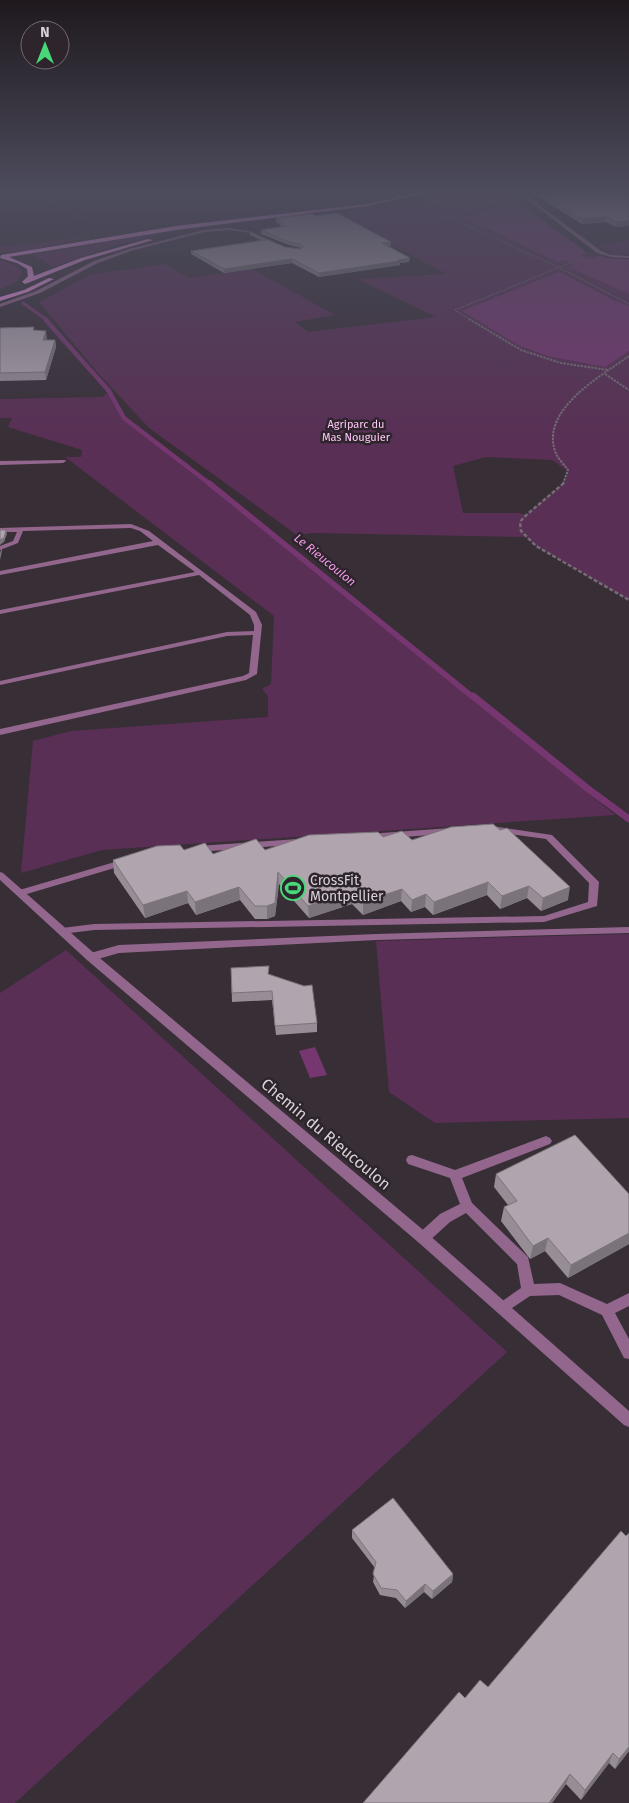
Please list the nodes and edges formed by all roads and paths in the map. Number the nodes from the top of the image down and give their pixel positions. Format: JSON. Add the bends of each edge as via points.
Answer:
{"nodes":[{"id":1,"x":29,"y":277,"type":"edge"},
{"id":2,"x":35,"y":277,"type":"edge"},
{"id":3,"x":53,"y":277,"type":"edge"},
{"id":4,"x":67,"y":277,"type":"edge"},
{"id":5,"x":536,"y":277,"type":"edge"},
{"id":6,"x":576,"y":277,"type":"edge"},
{"id":7,"x":28,"y":280,"type":"junction"},
{"id":8,"x":0,"y":293,"type":"edge"},
{"id":9,"x":0,"y":299,"type":"edge"},
{"id":10,"x":629,"y":304,"type":"edge"},
{"id":11,"x":0,"y":306,"type":"edge"},
{"id":12,"x":629,"y":356,"type":"edge"},
{"id":13,"x":609,"y":371,"type":"junction"},
{"id":14,"x":605,"y":374,"type":"junction"},
{"id":15,"x":629,"y":390,"type":"edge"},
{"id":16,"x":63,"y":462,"type":"dead end"},
{"id":17,"x":0,"y":463,"type":"edge"},
{"id":18,"x":21,"y":529,"type":"junction"},
{"id":19,"x":0,"y":530,"type":"edge"},
{"id":20,"x":156,"y":543,"type":"junction"},
{"id":21,"x":0,"y":548,"type":"edge"},
{"id":22,"x":0,"y":573,"type":"edge"},
{"id":23,"x":200,"y":573,"type":"junction"},
{"id":24,"x":629,"y":600,"type":"edge"},
{"id":25,"x":0,"y":612,"type":"edge"},
{"id":26,"x":257,"y":633,"type":"junction"},
{"id":27,"x":0,"y":683,"type":"edge"},
{"id":28,"x":0,"y":732,"type":"edge"},
{"id":29,"x":354,"y":838,"type":"edge"},
{"id":30,"x":305,"y":842,"type":"edge"},
{"id":31,"x":186,"y":850,"type":"edge"},
{"id":32,"x":138,"y":858,"type":"edge"},
{"id":33,"x":0,"y":875,"type":"edge"},
{"id":34,"x":20,"y":893,"type":"junction"},
{"id":35,"x":629,"y":930,"type":"edge"},
{"id":36,"x":62,"y":931,"type":"junction"},
{"id":37,"x":91,"y":957,"type":"junction"},
{"id":38,"x":546,"y":1141,"type":"dead end"},
{"id":39,"x":412,"y":1160,"type":"dead end"},
{"id":40,"x":455,"y":1175,"type":"junction"},
{"id":41,"x":467,"y":1206,"type":"junction"},
{"id":42,"x":423,"y":1238,"type":"junction"},
{"id":43,"x":528,"y":1290,"type":"junction"},
{"id":44,"x":629,"y":1299,"type":"edge"},
{"id":45,"x":502,"y":1308,"type":"junction"},
{"id":46,"x":607,"y":1311,"type":"junction"},
{"id":47,"x":629,"y":1353,"type":"edge"},
{"id":48,"x":629,"y":1420,"type":"edge"}],
"edges":[{"from":1,"to":7,"type":"main road"},
{"from":2,"to":7,"type":"main road"},
{"from":3,"to":9,"type":"main road","via":[[26,291]]},
{"from":4,"to":11,"type":"street"},
{"from":5,"to":13,"type":"path","via":[[455,310],[521,350],[561,363]]},
{"from":6,"to":10,"type":"path"},
{"from":7,"to":8,"type":"main road"},
{"from":12,"to":13,"type":"path"},
{"from":13,"to":14,"type":"path"},
{"from":14,"to":15,"type":"path"},
{"from":14,"to":24,"type":"path","via":[[581,391],[556,418],[552,438],[560,462],[568,470],[565,482],[526,515],[520,529],[536,546]]},
{"from":16,"to":17,"type":"street"},
{"from":18,"to":19,"type":"street"},
{"from":18,"to":20,"type":"street","via":[[138,527]]},
{"from":18,"to":21,"type":"street","via":[[16,542]]},
{"from":20,"to":22,"type":"street"},
{"from":20,"to":23,"type":"street","via":[[167,547]]},
{"from":23,"to":25,"type":"street"},
{"from":23,"to":26,"type":"street","via":[[253,614],[258,625]]},
{"from":26,"to":27,"type":"street","via":[[227,634]]},
{"from":26,"to":28,"type":"street","via":[[253,674],[246,678]]},
{"from":29,"to":36,"type":"street","via":[[493,828],[549,837],[594,882],[593,904],[544,919],[94,927]]},
{"from":30,"to":31,"type":"street"},
{"from":32,"to":34,"type":"street"},
{"from":33,"to":34,"type":"street","name":"Chemin du Rieucoulon"},
{"from":34,"to":36,"type":"street","name":"Chemin du Rieucoulon"},
{"from":35,"to":37,"type":"street","via":[[129,948]]},
{"from":36,"to":37,"type":"street","name":"Chemin du Rieucoulon"},
{"from":37,"to":42,"type":"street","name":"Chemin du Rieucoulon"},
{"from":38,"to":40,"type":"street"},
{"from":39,"to":40,"type":"street"},
{"from":40,"to":41,"type":"street"},
{"from":41,"to":42,"type":"street","via":[[445,1218]]},
{"from":41,"to":43,"type":"street","via":[[523,1261]]},
{"from":42,"to":45,"type":"street","name":"Chemin du Rieucoulon"},
{"from":43,"to":45,"type":"street"},
{"from":43,"to":46,"type":"street","via":[[560,1289]]},
{"from":44,"to":46,"type":"street"},
{"from":45,"to":48,"type":"street","name":"Chemin du Rieucoulon"},
{"from":46,"to":47,"type":"street"}]}
